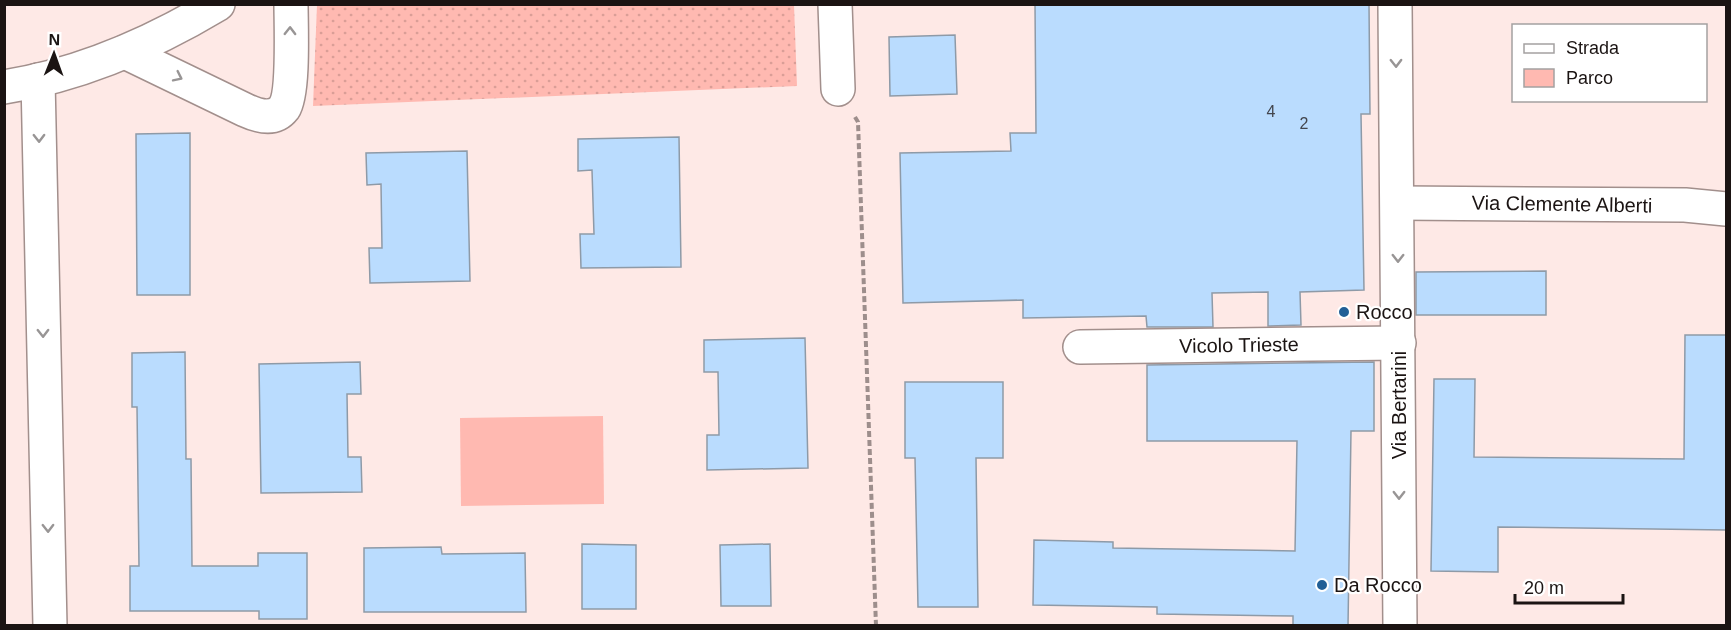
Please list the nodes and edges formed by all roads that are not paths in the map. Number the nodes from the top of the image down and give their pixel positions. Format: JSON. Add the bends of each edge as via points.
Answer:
{"nodes":[{"id":1,"x":218,"y":4,"type":"edge"},
{"id":2,"x":291,"y":4,"type":"edge"},
{"id":3,"x":835,"y":4,"type":"edge"},
{"id":4,"x":1395,"y":4,"type":"edge"},
{"id":5,"x":125,"y":52,"type":"junction"},
{"id":6,"x":38,"y":80,"type":"junction"},
{"id":7,"x":4,"y":87,"type":"edge"},
{"id":8,"x":838,"y":89,"type":"road end"},
{"id":9,"x":1398,"y":203,"type":"junction"},
{"id":10,"x":1726,"y":209,"type":"edge"},
{"id":11,"x":1399,"y":343,"type":"junction"},
{"id":12,"x":1080,"y":347,"type":"dead end"},
{"id":13,"x":50,"y":626,"type":"edge"},
{"id":14,"x":1400,"y":626,"type":"edge"}],
"edges":[{"from":1,"to":5,"type":"street"},
{"from":5,"to":2,"type":"street","one_way":true,"via":[[254,114],[271,116],[284,109],[289,94]]},
{"from":3,"to":8,"type":"street"},
{"from":4,"to":9,"type":"street","name":"Via Bertarini","one_way":true},
{"from":5,"to":6,"type":"street"},
{"from":6,"to":7,"type":"street"},
{"from":6,"to":13,"type":"street","one_way":true},
{"from":9,"to":10,"type":"street","name":"Via Clemente Alberti","via":[[1672,205]]},
{"from":9,"to":11,"type":"street","name":"Via Bertarini","one_way":true},
{"from":11,"to":12,"type":"street","name":"Vicolo Trieste"},
{"from":11,"to":14,"type":"street","name":"Via Bertarini","one_way":true}]}
